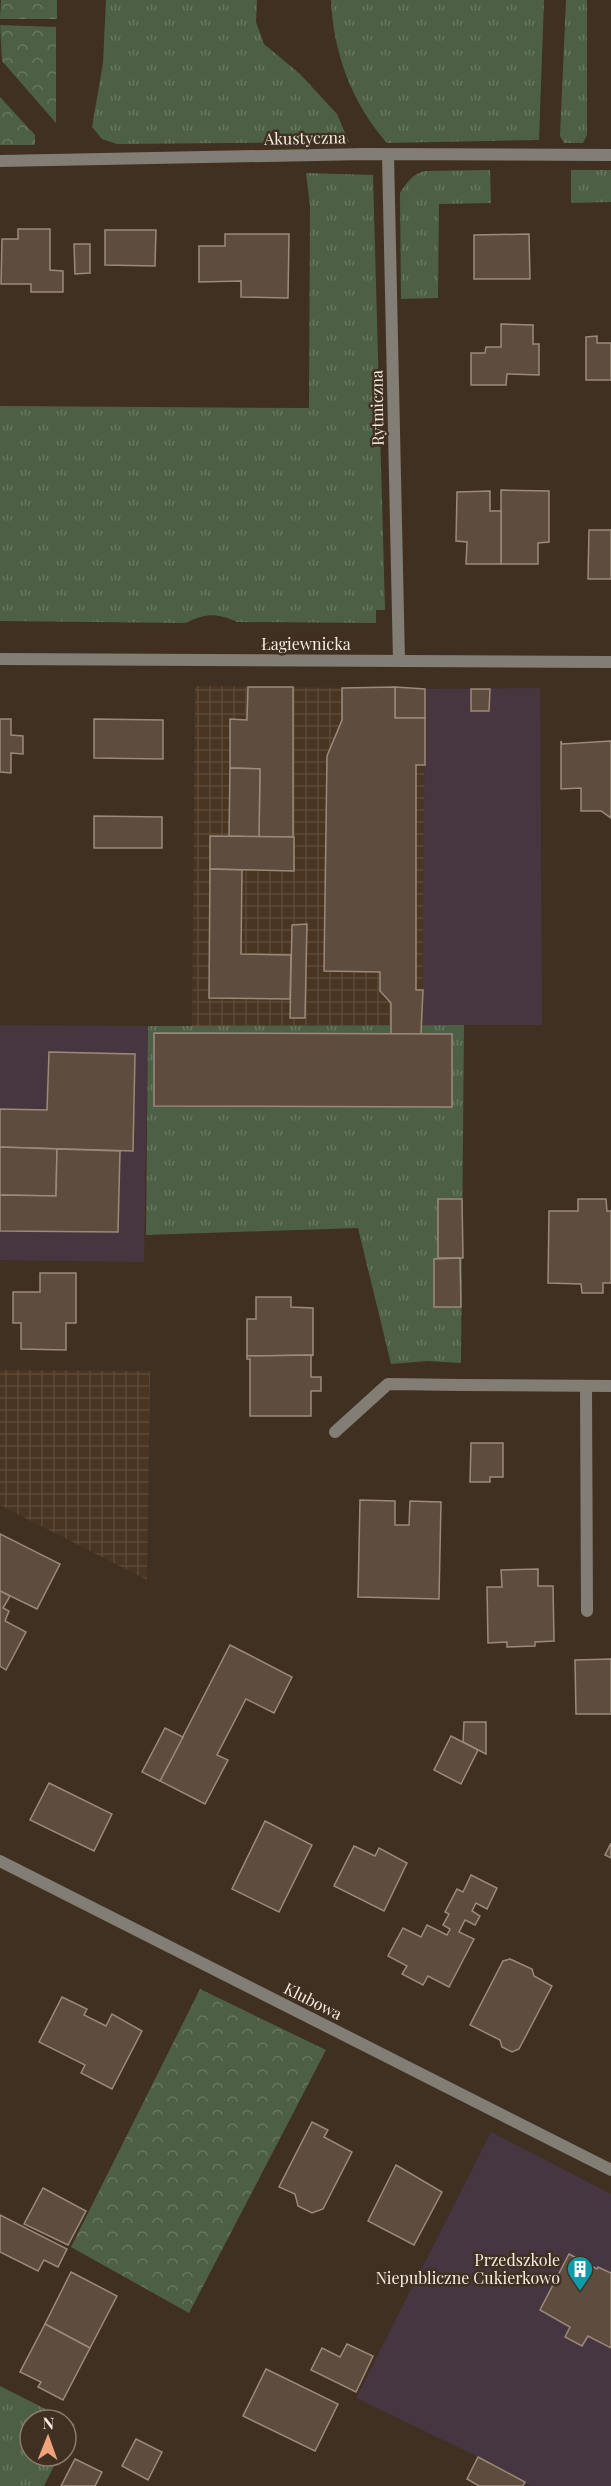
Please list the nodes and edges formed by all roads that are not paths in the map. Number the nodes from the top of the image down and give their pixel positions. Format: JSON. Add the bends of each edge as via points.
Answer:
{"nodes":[{"id":1,"x":388,"y":155,"type":"junction"},
{"id":2,"x":611,"y":155,"type":"edge"},
{"id":3,"x":0,"y":161,"type":"edge"},
{"id":4,"x":0,"y":659,"type":"edge"},
{"id":5,"x":399,"y":661,"type":"junction"},
{"id":6,"x":611,"y":662,"type":"edge"},
{"id":7,"x":586,"y":1386,"type":"junction"},
{"id":8,"x":611,"y":1386,"type":"edge"},
{"id":9,"x":335,"y":1432,"type":"dead end"},
{"id":10,"x":587,"y":1611,"type":"dead end"},
{"id":11,"x":0,"y":1861,"type":"edge"},
{"id":12,"x":611,"y":2170,"type":"edge"}],
"edges":[{"from":1,"to":2,"type":"street","name":"Akustyczna"},
{"from":1,"to":3,"type":"street","name":"Akustyczna"},
{"from":1,"to":5,"type":"street","name":"Rytmiczna"},
{"from":4,"to":5,"type":"street","name":"Łagiewnicka"},
{"from":5,"to":6,"type":"street","name":"Łagiewnicka"},
{"from":7,"to":8,"type":"street"},
{"from":7,"to":9,"type":"street","via":[[388,1384]]},
{"from":7,"to":10,"type":"street"},
{"from":11,"to":12,"type":"street","name":"Klubowa"}]}
